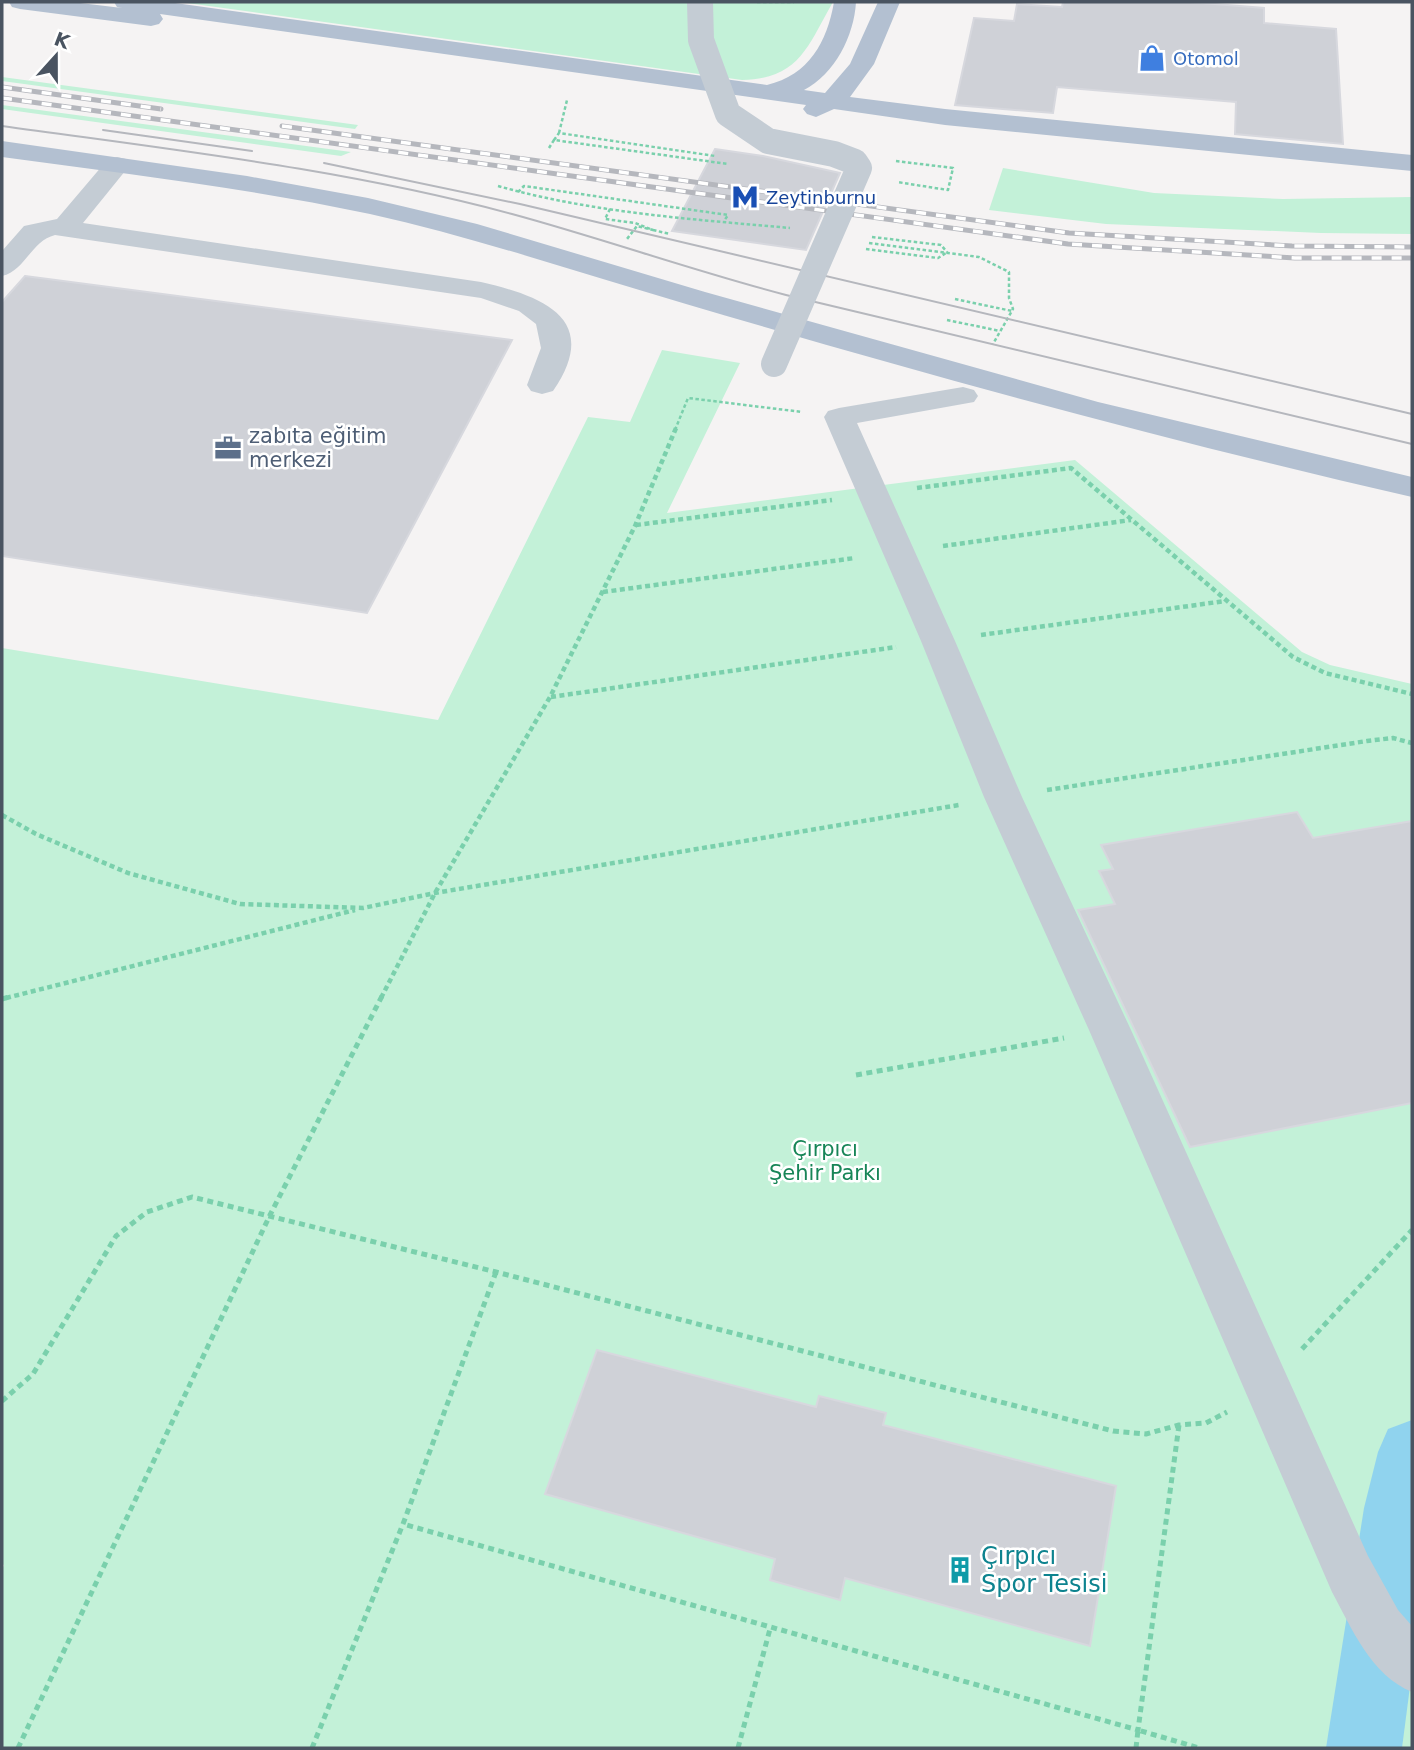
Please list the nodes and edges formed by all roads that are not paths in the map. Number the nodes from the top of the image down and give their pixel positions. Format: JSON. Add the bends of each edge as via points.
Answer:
{"nodes":[{"id":1,"x":20,"y":2,"type":"edge"},
{"id":2,"x":125,"y":2,"type":"edge"},
{"id":3,"x":700,"y":2,"type":"edge"},
{"id":4,"x":845,"y":2,"type":"edge"},
{"id":5,"x":889,"y":2,"type":"edge"},
{"id":6,"x":766,"y":93,"type":"junction"},
{"id":7,"x":834,"y":101,"type":"junction"},
{"id":8,"x":2,"y":149,"type":"edge"},
{"id":9,"x":1412,"y":163,"type":"edge"},
{"id":10,"x":117,"y":165,"type":"junction"},
{"id":11,"x":64,"y":228,"type":"junction"},
{"id":12,"x":2,"y":268,"type":"edge"},
{"id":13,"x":774,"y":364,"type":"dead end"},
{"id":14,"x":542,"y":385,"type":"dead end"},
{"id":15,"x":963,"y":396,"type":"dead end"},
{"id":16,"x":1412,"y":487,"type":"edge"},
{"id":17,"x":1405,"y":1657,"type":"edge"}],
"edges":[{"from":1,"to":7,"type":"main road","via":[[230,29],[743,110],[809,112]]},
{"from":2,"to":6,"type":"main road"},
{"from":3,"to":13,"type":"street","bridge":true,"via":[[701,40],[728,114],[768,141],[834,154],[859,168]]},
{"from":4,"to":6,"type":"main road","via":[[844,17],[818,69],[799,83]]},
{"from":5,"to":7,"type":"main road","via":[[859,73]]},
{"from":6,"to":7,"type":"main road"},
{"from":7,"to":9,"type":"main road","via":[[945,117]]},
{"from":8,"to":10,"type":"main road"},
{"from":10,"to":11,"type":"street"},
{"from":10,"to":16,"type":"main road","via":[[355,204],[477,232],[1090,409]]},
{"from":11,"to":12,"type":"street","via":[[34,232]]},
{"from":11,"to":14,"type":"street","via":[[481,290],[527,303],[555,332],[554,356]]},
{"from":15,"to":17,"type":"street","via":[[839,417],[1003,797],[1350,1574],[1380,1628]]}]}
